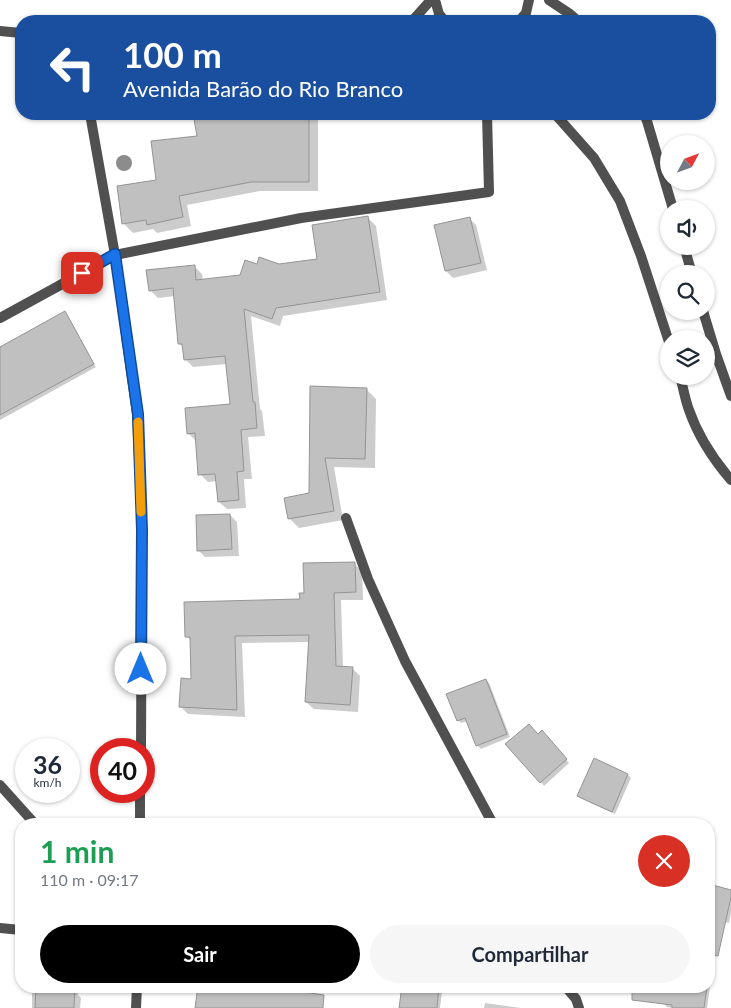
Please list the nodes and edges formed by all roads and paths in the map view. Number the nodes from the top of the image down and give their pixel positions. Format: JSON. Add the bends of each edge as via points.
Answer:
{"nodes":[{"id":1,"x":431,"y":0,"type":"edge"},
{"id":2,"x":435,"y":0,"type":"edge"},
{"id":3,"x":528,"y":0,"type":"edge"},
{"id":4,"x":549,"y":0,"type":"edge"},
{"id":5,"x":417,"y":15,"type":"edge"},
{"id":6,"x":440,"y":15,"type":"edge"},
{"id":7,"x":524,"y":15,"type":"edge"},
{"id":8,"x":571,"y":15,"type":"edge"},
{"id":9,"x":0,"y":31,"type":"edge"},
{"id":10,"x":15,"y":32,"type":"edge"},
{"id":11,"x":91,"y":120,"type":"edge"},
{"id":12,"x":487,"y":120,"type":"edge"},
{"id":13,"x":559,"y":120,"type":"edge"},
{"id":14,"x":647,"y":120,"type":"edge"},
{"id":15,"x":670,"y":200,"type":"edge"},
{"id":16,"x":115,"y":254,"type":"junction"},
{"id":17,"x":0,"y":318,"type":"edge"},
{"id":18,"x":707,"y":320,"type":"edge"},
{"id":19,"x":665,"y":330,"type":"edge"},
{"id":20,"x":682,"y":385,"type":"edge"},
{"id":21,"x":731,"y":396,"type":"edge"},
{"id":22,"x":731,"y":480,"type":"edge"},
{"id":23,"x":346,"y":518,"type":"dead end"},
{"id":24,"x":140,"y":738,"type":"edge"},
{"id":25,"x":0,"y":785,"type":"edge"},
{"id":26,"x":140,"y":803,"type":"edge"},
{"id":27,"x":30,"y":818,"type":"edge"},
{"id":28,"x":140,"y":818,"type":"edge"},
{"id":29,"x":491,"y":818,"type":"edge"},
{"id":30,"x":0,"y":928,"type":"edge"},
{"id":31,"x":15,"y":929,"type":"edge"},
{"id":32,"x":137,"y":993,"type":"edge"},
{"id":33,"x":571,"y":993,"type":"edge"},
{"id":34,"x":136,"y":1008,"type":"edge"},
{"id":35,"x":579,"y":1008,"type":"edge"}],
"edges":[{"from":1,"to":5,"type":"street"},
{"from":2,"to":6,"type":"street"},
{"from":3,"to":7,"type":"street"},
{"from":4,"to":8,"type":"street"},
{"from":9,"to":10,"type":"street"},
{"from":11,"to":16,"type":"street"},
{"from":12,"to":16,"type":"street","via":[[489,192],[300,218]]},
{"from":13,"to":19,"type":"street","via":[[594,158],[620,201]]},
{"from":14,"to":15,"type":"street"},
{"from":16,"to":17,"type":"street"},
{"from":16,"to":24,"type":"street","via":[[138,414],[142,530]]},
{"from":18,"to":21,"type":"street"},
{"from":20,"to":22,"type":"street","via":[[702,440]]},
{"from":23,"to":29,"type":"street","via":[[368,579],[405,661]]},
{"from":25,"to":27,"type":"street"},
{"from":26,"to":28,"type":"street"},
{"from":30,"to":31,"type":"street"},
{"from":32,"to":34,"type":"street"},
{"from":33,"to":35,"type":"street"}]}
